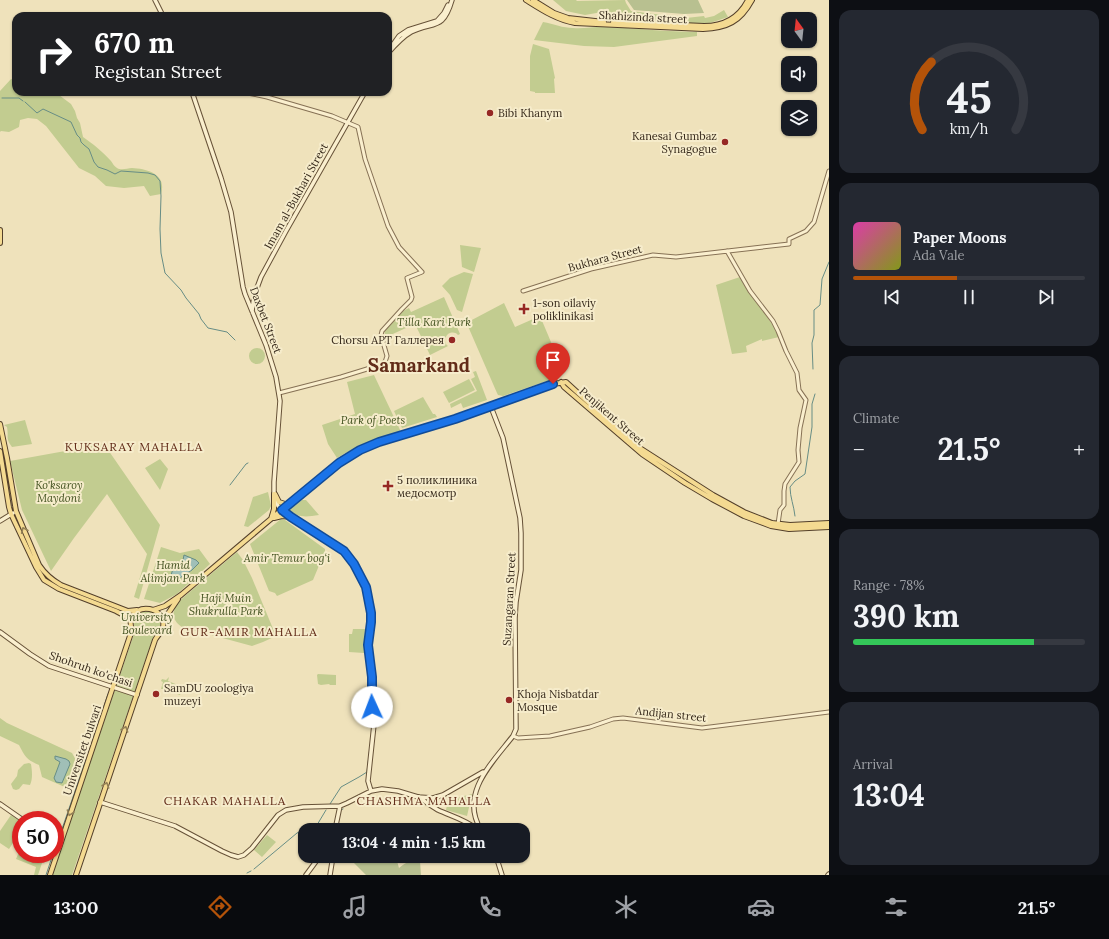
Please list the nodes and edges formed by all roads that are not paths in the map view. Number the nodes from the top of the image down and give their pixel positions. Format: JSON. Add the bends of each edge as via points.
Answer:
{"nodes":[{"id":1,"x":155,"y":0,"type":"edge"},
{"id":2,"x":451,"y":0,"type":"edge"},
{"id":3,"x":526,"y":0,"type":"edge"},
{"id":4,"x":533,"y":0,"type":"edge"},
{"id":5,"x":748,"y":0,"type":"edge"},
{"id":6,"x":752,"y":0,"type":"edge"},
{"id":7,"x":161,"y":12,"type":"edge"},
{"id":8,"x":392,"y":45,"type":"edge"},
{"id":9,"x":193,"y":96,"type":"edge"},
{"id":10,"x":262,"y":96,"type":"edge"},
{"id":11,"x":363,"y":96,"type":"edge"},
{"id":12,"x":348,"y":122,"type":"junction"},
{"id":13,"x":829,"y":171,"type":"edge"},
{"id":14,"x":0,"y":230,"type":"edge"},
{"id":15,"x":0,"y":243,"type":"edge"},
{"id":16,"x":727,"y":251,"type":"junction"},
{"id":17,"x":523,"y":290,"type":"dead end"},
{"id":18,"x":252,"y":312,"type":"junction"},
{"id":19,"x":561,"y":382,"type":"junction"},
{"id":20,"x":279,"y":393,"type":"junction"},
{"id":21,"x":491,"y":407,"type":"junction"},
{"id":22,"x":0,"y":424,"type":"edge"},
{"id":23,"x":0,"y":451,"type":"edge"},
{"id":24,"x":6,"y":452,"type":"junction"},
{"id":25,"x":1,"y":457,"type":"edge"},
{"id":26,"x":7,"y":458,"type":"junction"},
{"id":27,"x":274,"y":494,"type":"junction"},
{"id":28,"x":288,"y":505,"type":"junction"},
{"id":29,"x":282,"y":510,"type":"junction"},
{"id":30,"x":16,"y":512,"type":"junction"},
{"id":31,"x":11,"y":514,"type":"junction"},
{"id":32,"x":291,"y":517,"type":"junction"},
{"id":33,"x":270,"y":520,"type":"junction"},
{"id":34,"x":0,"y":521,"type":"edge"},
{"id":35,"x":829,"y":523,"type":"edge"},
{"id":36,"x":778,"y":524,"type":"junction"},
{"id":37,"x":829,"y":527,"type":"edge"},
{"id":38,"x":181,"y":596,"type":"junction"},
{"id":39,"x":140,"y":610,"type":"junction"},
{"id":40,"x":153,"y":610,"type":"junction"},
{"id":41,"x":123,"y":614,"type":"junction"},
{"id":42,"x":131,"y":619,"type":"junction"},
{"id":43,"x":163,"y":621,"type":"junction"},
{"id":44,"x":132,"y":630,"type":"junction"},
{"id":45,"x":0,"y":632,"type":"edge"},
{"id":46,"x":113,"y":686,"type":"junction"},
{"id":47,"x":137,"y":695,"type":"junction"},
{"id":48,"x":829,"y":712,"type":"edge"},
{"id":49,"x":513,"y":736,"type":"junction"},
{"id":50,"x":488,"y":768,"type":"junction"},
{"id":51,"x":470,"y":779,"type":"junction"},
{"id":52,"x":479,"y":785,"type":"junction"},
{"id":53,"x":372,"y":791,"type":"junction"},
{"id":54,"x":418,"y":797,"type":"junction"},
{"id":55,"x":430,"y":798,"type":"junction"},
{"id":56,"x":100,"y":802,"type":"junction"},
{"id":57,"x":0,"y":804,"type":"edge"},
{"id":58,"x":428,"y":804,"type":"junction"},
{"id":59,"x":340,"y":806,"type":"junction"},
{"id":60,"x":12,"y":812,"type":"edge"},
{"id":61,"x":475,"y":816,"type":"junction"},
{"id":62,"x":462,"y":820,"type":"junction"},
{"id":63,"x":336,"y":823,"type":"edge"},
{"id":64,"x":468,"y":823,"type":"edge"},
{"id":65,"x":477,"y":823,"type":"edge"},
{"id":66,"x":64,"y":831,"type":"edge"},
{"id":67,"x":54,"y":863,"type":"edge"},
{"id":68,"x":315,"y":863,"type":"edge"},
{"id":69,"x":332,"y":863,"type":"edge"},
{"id":70,"x":498,"y":863,"type":"edge"},
{"id":71,"x":50,"y":875,"type":"edge"},
{"id":72,"x":76,"y":875,"type":"edge"},
{"id":73,"x":306,"y":875,"type":"edge"},
{"id":74,"x":330,"y":875,"type":"edge"},
{"id":75,"x":502,"y":875,"type":"edge"}],
"edges":[{"from":1,"to":7,"type":"main road"},
{"from":2,"to":8,"type":"main road","via":[[437,21],[408,30]]},
{"from":3,"to":6,"type":"main road","name":"Shahizinda street","via":[[567,22],[703,29],[731,23],[744,12]]},
{"from":4,"to":5,"type":"main road","name":"Shahizinda street","via":[[554,13],[573,20],[707,26],[731,20],[740,13]]},
{"from":9,"to":18,"type":"main road","name":"Daxbet Street","via":[[231,212],[243,287]]},
{"from":10,"to":12,"type":"street"},
{"from":11,"to":12,"type":"main road","name":"Imam al-Bukhari Street"},
{"from":12,"to":18,"type":"main road","name":"Imam al-Bukhari Street","via":[[261,277],[254,296]]},
{"from":12,"to":20,"type":"street","via":[[358,127],[365,159],[388,226],[399,247],[422,272],[407,278],[411,300],[381,331],[387,356],[385,362],[341,377]]},
{"from":13,"to":16,"type":"street","name":"Bukhara Street","via":[[814,222],[806,231],[789,240],[789,244]]},
{"from":14,"to":15,"type":"main road"},
{"from":16,"to":17,"type":"street","name":"Bukhara Street","via":[[676,257],[653,255],[591,269]]},
{"from":16,"to":36,"type":"street","via":[[750,291],[773,321],[797,373],[799,390],[806,400],[800,428],[799,462],[785,484],[784,505],[780,510]]},
{"from":18,"to":20,"type":"main road","name":"Daxbet Street","via":[[272,360]]},
{"from":19,"to":21,"type":"main road"},
{"from":19,"to":36,"type":"main road","name":"Penjikent Street","via":[[569,384],[635,445],[657,460],[713,496],[744,512]]},
{"from":19,"to":37,"type":"main road","name":"Penjikent Street","via":[[642,454],[712,499],[744,516],[771,526],[789,529]]},
{"from":20,"to":27,"type":"main road","name":"Daxbet Street"},
{"from":21,"to":28,"type":"main road","via":[[360,450],[339,463]]},
{"from":21,"to":49,"type":"main road","name":"Suzangaran Street","via":[[504,442],[520,518],[521,570],[515,618],[516,729]]},
{"from":22,"to":24,"type":"main road"},
{"from":23,"to":24,"type":"main road"},
{"from":23,"to":25,"type":"main road"},
{"from":24,"to":26,"type":"main road"},
{"from":25,"to":26,"type":"main road"},
{"from":25,"to":31,"type":"main road"},
{"from":26,"to":30,"type":"main road"},
{"from":27,"to":28,"type":"main road","via":[[278,501]]},
{"from":27,"to":29,"type":"main road","name":"Daxbet Street"},
{"from":27,"to":33,"type":"main road","via":[[274,509]]},
{"from":28,"to":29,"type":"main road"},
{"from":29,"to":32,"type":"main road"},
{"from":29,"to":33,"type":"main road"},
{"from":30,"to":31,"type":"main road"},
{"from":39,"to":30,"type":"main road","one_way":true,"via":[[128,611],[52,580],[40,565]]},
{"from":31,"to":34,"type":"main road"},
{"from":31,"to":41,"type":"main road","via":[[44,580],[59,589]]},
{"from":32,"to":33,"type":"main road","via":[[282,516]]},
{"from":32,"to":53,"type":"main road","via":[[344,551],[366,587],[371,613],[368,649],[374,715],[368,781]]},
{"from":33,"to":38,"type":"main road"},
{"from":35,"to":36,"type":"main road","name":"Penjikent Street"},
{"from":38,"to":40,"type":"main road"},
{"from":38,"to":43,"type":"main road"},
{"from":39,"to":40,"type":"main road"},
{"from":39,"to":42,"type":"main road"},
{"from":40,"to":43,"type":"main road"},
{"from":41,"to":42,"type":"main road"},
{"from":41,"to":44,"type":"main road"},
{"from":42,"to":44,"type":"main road"},
{"from":43,"to":47,"type":"main road","via":[[163,629],[155,640]]},
{"from":44,"to":46,"type":"main road","name":"Universitet bulvari"},
{"from":45,"to":46,"type":"main road","name":"Shohruh ko'chasi","via":[[49,666]]},
{"from":46,"to":47,"type":"main road","name":"Shohruh ko'chasi"},
{"from":46,"to":66,"type":"main road","name":"Universitet bulvari","one_way":true},
{"from":56,"to":47,"type":"main road","one_way":true},
{"from":48,"to":49,"type":"street","name":"Andijan street","via":[[702,728],[623,718],[550,736]]},
{"from":49,"to":50,"type":"main road","name":"Suzangaran Street"},
{"from":50,"to":51,"type":"main road"},
{"from":50,"to":52,"type":"main road","name":"Suzangaran Street"},
{"from":51,"to":52,"type":"main road","via":[[478,778]]},
{"from":51,"to":55,"type":"main road","via":[[440,796]]},
{"from":52,"to":61,"type":"main road","name":"Suzangaran Street","via":[[474,799]]},
{"from":53,"to":54,"type":"main road","via":[[388,789]]},
{"from":53,"to":59,"type":"main road"},
{"from":54,"to":55,"type":"main road"},
{"from":54,"to":58,"type":"main road"},
{"from":55,"to":58,"type":"main road"},
{"from":56,"to":59,"type":"main road","via":[[175,826],[222,851],[241,857],[252,848],[284,810]]},
{"from":56,"to":72,"type":"main road"},
{"from":57,"to":60,"type":"main road"},
{"from":58,"to":62,"type":"main road"},
{"from":59,"to":63,"type":"main road"},
{"from":61,"to":62,"type":"main road","via":[[471,822]]},
{"from":61,"to":65,"type":"main road","name":"Suzangaran Street"},
{"from":62,"to":64,"type":"main road"},
{"from":67,"to":71,"type":"main road","name":"Universitet bulvari"},
{"from":68,"to":73,"type":"main road"},
{"from":69,"to":74,"type":"main road"},
{"from":70,"to":75,"type":"main road"}]}
